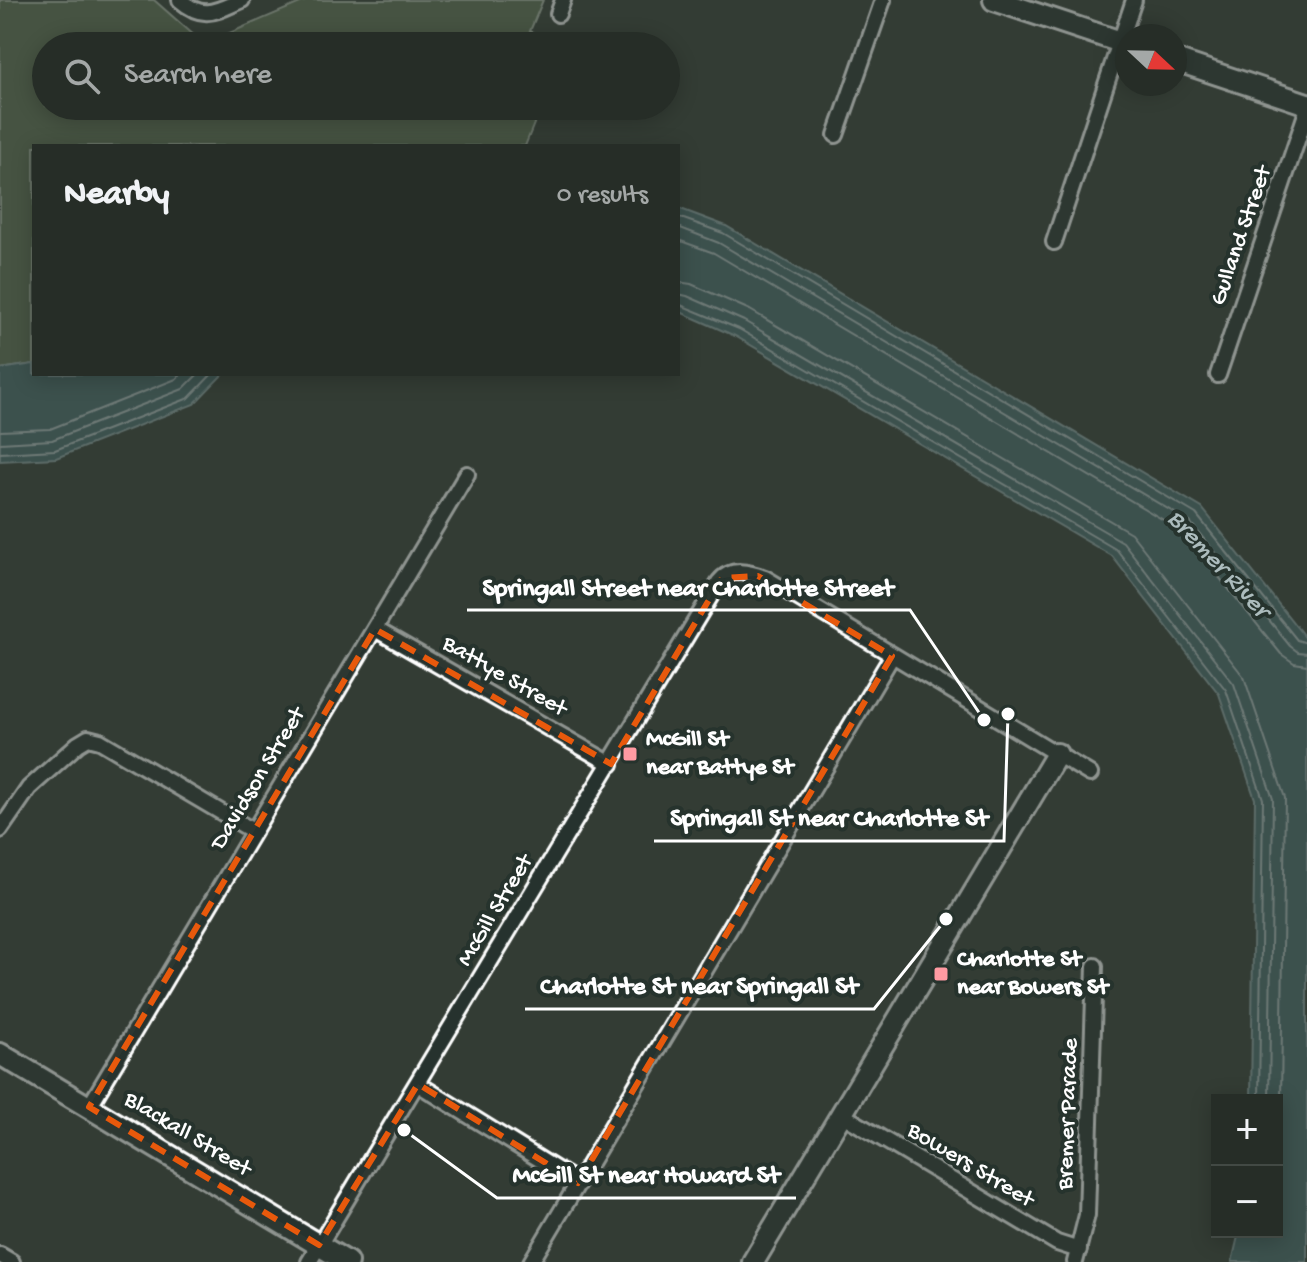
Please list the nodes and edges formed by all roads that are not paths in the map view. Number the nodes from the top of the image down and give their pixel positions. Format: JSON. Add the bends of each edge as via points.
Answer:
{"nodes":[{"id":1,"x":180,"y":0,"type":"edge"},
{"id":2,"x":242,"y":0,"type":"edge"},
{"id":3,"x":883,"y":0,"type":"edge"},
{"id":4,"x":994,"y":0,"type":"edge"},
{"id":5,"x":1134,"y":0,"type":"edge"},
{"id":6,"x":1128,"y":24,"type":"edge"},
{"id":7,"x":1115,"y":40,"type":"edge"},
{"id":8,"x":1187,"y":64,"type":"edge"},
{"id":9,"x":1115,"y":69,"type":"edge"},
{"id":10,"x":1307,"y":104,"type":"edge"},
{"id":11,"x":1307,"y":111,"type":"edge"},
{"id":12,"x":836,"y":135,"type":"dead end"},
{"id":13,"x":1054,"y":242,"type":"dead end"},
{"id":14,"x":1218,"y":375,"type":"dead end"},
{"id":15,"x":467,"y":474,"type":"dead end"},
{"id":16,"x":375,"y":629,"type":"junction"},
{"id":17,"x":892,"y":656,"type":"junction"},
{"id":18,"x":1057,"y":754,"type":"junction"},
{"id":19,"x":611,"y":764,"type":"junction"},
{"id":20,"x":1090,"y":774,"type":"dead end"},
{"id":21,"x":0,"y":830,"type":"edge"},
{"id":22,"x":253,"y":831,"type":"junction"},
{"id":23,"x":1095,"y":966,"type":"dead end"},
{"id":24,"x":0,"y":1054,"type":"edge"},
{"id":25,"x":418,"y":1084,"type":"junction"},
{"id":26,"x":89,"y":1107,"type":"junction"},
{"id":27,"x":841,"y":1114,"type":"junction"},
{"id":28,"x":578,"y":1183,"type":"junction"},
{"id":29,"x":314,"y":1254,"type":"edge"},
{"id":30,"x":0,"y":1255,"type":"edge"},
{"id":31,"x":1077,"y":1256,"type":"edge"},
{"id":32,"x":12,"y":1262,"type":"edge"},
{"id":33,"x":347,"y":1262,"type":"edge"},
{"id":34,"x":531,"y":1262,"type":"edge"},
{"id":35,"x":753,"y":1262,"type":"edge"}],
"edges":[{"from":1,"to":2,"type":"street","via":[[204,14]]},
{"from":3,"to":12,"type":"street"},
{"from":4,"to":7,"type":"street"},
{"from":5,"to":6,"type":"street"},
{"from":8,"to":10,"type":"street"},
{"from":9,"to":13,"type":"street"},
{"from":11,"to":14,"type":"street","name":"Gulland Street"},
{"from":15,"to":16,"type":"street","name":"Davidson Street"},
{"from":16,"to":19,"type":"street","name":"Battye Street"},
{"from":16,"to":22,"type":"street","name":"Davidson Street"},
{"from":17,"to":18,"type":"street"},
{"from":17,"to":19,"type":"street","name":"McGill Street","via":[[765,578],[732,572],[719,582]]},
{"from":17,"to":28,"type":"street"},
{"from":18,"to":20,"type":"street"},
{"from":18,"to":27,"type":"street"},
{"from":19,"to":25,"type":"street","name":"McGill Street"},
{"from":21,"to":22,"type":"street","via":[[29,788],[88,738]]},
{"from":22,"to":26,"type":"street","name":"Davidson Street"},
{"from":23,"to":31,"type":"street","name":"Bremer Parade","via":[[1087,1215]]},
{"from":24,"to":26,"type":"street","name":"Blackall Street"},
{"from":25,"to":28,"type":"street"},
{"from":25,"to":29,"type":"street","name":"McGill Street"},
{"from":26,"to":29,"type":"street","name":"Blackall Street"},
{"from":27,"to":31,"type":"street","name":"Bowers Street"},
{"from":27,"to":35,"type":"street"},
{"from":28,"to":34,"type":"street"},
{"from":29,"to":33,"type":"street","name":"Blackall Street"},
{"from":30,"to":32,"type":"street"}]}
